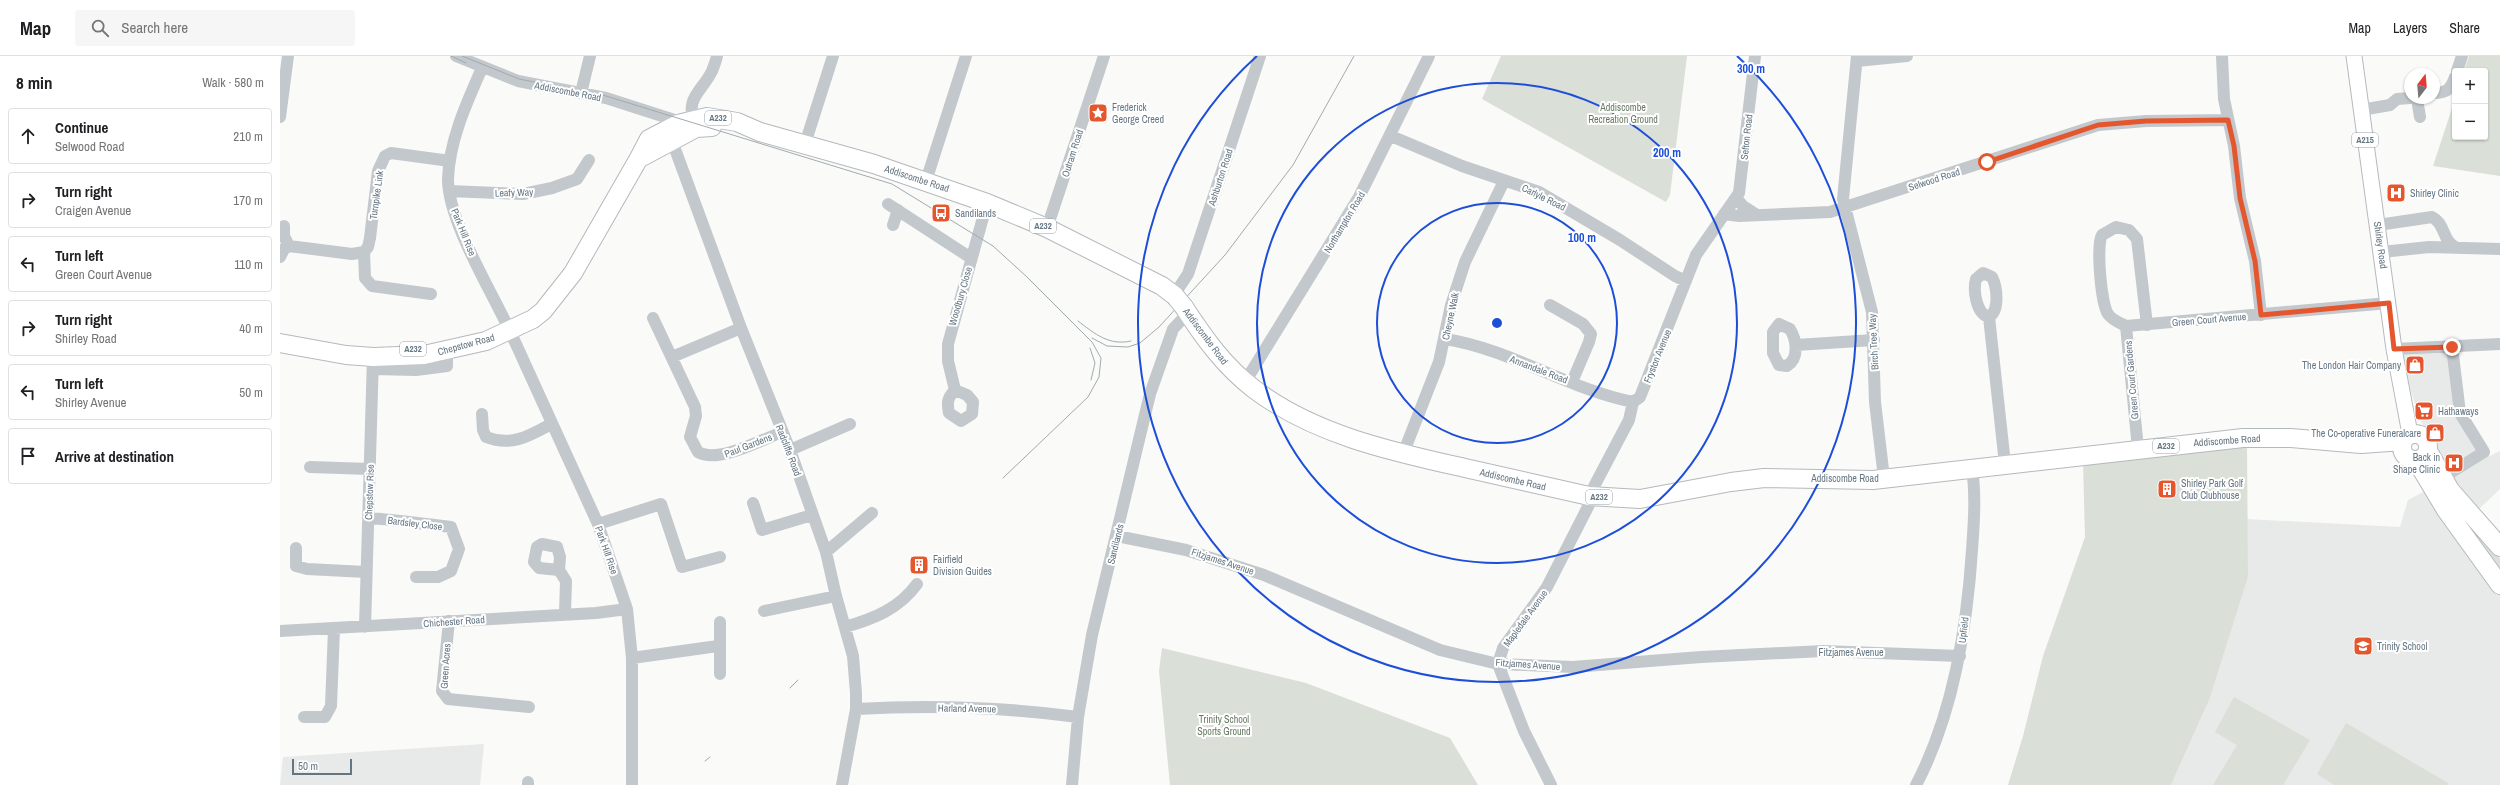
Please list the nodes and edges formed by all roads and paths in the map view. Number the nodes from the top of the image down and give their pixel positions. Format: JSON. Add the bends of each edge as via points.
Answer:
{"nodes":[{"id":1,"x":288,"y":56,"type":"edge"},
{"id":2,"x":456,"y":56,"type":"edge"},
{"id":3,"x":590,"y":56,"type":"edge"},
{"id":4,"x":717,"y":56,"type":"edge"},
{"id":5,"x":833,"y":56,"type":"edge"},
{"id":6,"x":966,"y":56,"type":"edge"},
{"id":7,"x":1104,"y":56,"type":"edge"},
{"id":8,"x":1260,"y":56,"type":"edge"},
{"id":9,"x":1429,"y":56,"type":"edge"},
{"id":10,"x":1755,"y":56,"type":"edge"},
{"id":11,"x":1907,"y":56,"type":"edge"},
{"id":12,"x":2222,"y":56,"type":"edge"},
{"id":13,"x":2354,"y":56,"type":"edge"},
{"id":14,"x":2462,"y":56,"type":"edge"},
{"id":15,"x":1857,"y":59,"type":"edge"},
{"id":16,"x":482,"y":68,"type":"junction"},
{"id":17,"x":2458,"y":68,"type":"edge"},
{"id":18,"x":2452,"y":85,"type":"edge"},
{"id":19,"x":582,"y":87,"type":"junction"},
{"id":20,"x":2440,"y":93,"type":"edge"},
{"id":21,"x":2404,"y":99,"type":"edge"},
{"id":22,"x":2416,"y":104,"type":"edge"},
{"id":23,"x":2361,"y":110,"type":"junction"},
{"id":24,"x":280,"y":117,"type":"edge"},
{"id":25,"x":2420,"y":118,"type":"dead end"},
{"id":26,"x":2228,"y":120,"type":"junction"},
{"id":27,"x":691,"y":123,"type":"junction"},
{"id":28,"x":669,"y":135,"type":"junction"},
{"id":29,"x":1391,"y":136,"type":"junction"},
{"id":30,"x":805,"y":144,"type":"junction"},
{"id":31,"x":589,"y":160,"type":"dead end"},
{"id":32,"x":450,"y":161,"type":"junction"},
{"id":33,"x":926,"y":181,"type":"junction"},
{"id":34,"x":1504,"y":181,"type":"junction"},
{"id":35,"x":450,"y":192,"type":"junction"},
{"id":36,"x":1736,"y":198,"type":"junction"},
{"id":37,"x":987,"y":202,"type":"junction"},
{"id":38,"x":1844,"y":208,"type":"junction"},
{"id":39,"x":1724,"y":214,"type":"junction"},
{"id":40,"x":1757,"y":215,"type":"junction"},
{"id":41,"x":893,"y":225,"type":"dead end"},
{"id":42,"x":2378,"y":225,"type":"junction"},
{"id":43,"x":284,"y":226,"type":"dead end"},
{"id":44,"x":1047,"y":228,"type":"junction"},
{"id":45,"x":2444,"y":232,"type":"junction"},
{"id":46,"x":289,"y":246,"type":"junction"},
{"id":47,"x":2429,"y":247,"type":"junction"},
{"id":48,"x":2457,"y":248,"type":"junction"},
{"id":49,"x":2500,"y":250,"type":"edge"},
{"id":50,"x":364,"y":252,"type":"junction"},
{"id":51,"x":2382,"y":252,"type":"junction"},
{"id":52,"x":280,"y":257,"type":"edge"},
{"id":53,"x":971,"y":258,"type":"junction"},
{"id":54,"x":1686,"y":281,"type":"junction"},
{"id":55,"x":431,"y":294,"type":"dead end"},
{"id":56,"x":1180,"y":303,"type":"junction"},
{"id":57,"x":2389,"y":303,"type":"junction"},
{"id":58,"x":1550,"y":305,"type":"dead end"},
{"id":59,"x":2261,"y":315,"type":"junction"},
{"id":60,"x":1989,"y":317,"type":"dead end"},
{"id":61,"x":653,"y":318,"type":"dead end"},
{"id":62,"x":2147,"y":325,"type":"junction"},
{"id":63,"x":2126,"y":326,"type":"junction"},
{"id":64,"x":508,"y":327,"type":"junction"},
{"id":65,"x":741,"y":328,"type":"junction"},
{"id":66,"x":1445,"y":339,"type":"junction"},
{"id":67,"x":1874,"y":340,"type":"junction"},
{"id":68,"x":280,"y":343,"type":"edge"},
{"id":69,"x":2500,"y":344,"type":"edge"},
{"id":70,"x":1796,"y":345,"type":"dead end"},
{"id":71,"x":2452,"y":347,"type":"junction"},
{"id":72,"x":316,"y":348,"type":"junction"},
{"id":73,"x":2394,"y":349,"type":"junction"},
{"id":74,"x":672,"y":357,"type":"junction"},
{"id":75,"x":373,"y":363,"type":"junction"},
{"id":76,"x":1245,"y":382,"type":"junction"},
{"id":77,"x":1572,"y":382,"type":"junction"},
{"id":78,"x":955,"y":390,"type":"dead end"},
{"id":79,"x":1633,"y":402,"type":"junction"},
{"id":80,"x":482,"y":414,"type":"dead end"},
{"id":81,"x":551,"y":424,"type":"junction"},
{"id":82,"x":850,"y":424,"type":"dead end"},
{"id":83,"x":782,"y":432,"type":"junction"},
{"id":84,"x":2138,"y":449,"type":"junction"},
{"id":85,"x":2413,"y":449,"type":"junction"},
{"id":86,"x":790,"y":450,"type":"junction"},
{"id":87,"x":1403,"y":454,"type":"junction"},
{"id":88,"x":2005,"y":464,"type":"junction"},
{"id":89,"x":310,"y":467,"type":"dead end"},
{"id":90,"x":1972,"y":468,"type":"junction"},
{"id":91,"x":370,"y":469,"type":"junction"},
{"id":92,"x":1884,"y":478,"type":"junction"},
{"id":93,"x":2442,"y":478,"type":"junction"},
{"id":94,"x":1591,"y":496,"type":"junction"},
{"id":95,"x":753,"y":503,"type":"dead end"},
{"id":96,"x":872,"y":513,"type":"dead end"},
{"id":97,"x":812,"y":515,"type":"junction"},
{"id":98,"x":369,"y":518,"type":"junction"},
{"id":99,"x":598,"y":524,"type":"junction"},
{"id":100,"x":1117,"y":536,"type":"junction"},
{"id":101,"x":2500,"y":547,"type":"edge"},
{"id":102,"x":296,"y":548,"type":"dead end"},
{"id":103,"x":826,"y":552,"type":"junction"},
{"id":104,"x":720,"y":557,"type":"dead end"},
{"id":105,"x":559,"y":570,"type":"dead end"},
{"id":106,"x":366,"y":572,"type":"junction"},
{"id":107,"x":416,"y":577,"type":"dead end"},
{"id":108,"x":917,"y":584,"type":"dead end"},
{"id":109,"x":2500,"y":585,"type":"edge"},
{"id":110,"x":836,"y":596,"type":"junction"},
{"id":111,"x":627,"y":609,"type":"junction"},
{"id":112,"x":764,"y":611,"type":"dead end"},
{"id":113,"x":565,"y":614,"type":"junction"},
{"id":114,"x":449,"y":621,"type":"junction"},
{"id":115,"x":720,"y":622,"type":"dead end"},
{"id":116,"x":365,"y":627,"type":"junction"},
{"id":117,"x":845,"y":628,"type":"junction"},
{"id":118,"x":334,"y":629,"type":"junction"},
{"id":119,"x":280,"y":631,"type":"edge"},
{"id":120,"x":718,"y":646,"type":"junction"},
{"id":121,"x":1960,"y":656,"type":"junction"},
{"id":122,"x":632,"y":658,"type":"junction"},
{"id":123,"x":1498,"y":664,"type":"junction"},
{"id":124,"x":720,"y":674,"type":"dead end"},
{"id":125,"x":529,"y":708,"type":"dead end"},
{"id":126,"x":856,"y":709,"type":"junction"},
{"id":127,"x":304,"y":717,"type":"dead end"},
{"id":128,"x":1078,"y":717,"type":"junction"},
{"id":129,"x":632,"y":785,"type":"edge"},
{"id":130,"x":842,"y":785,"type":"edge"},
{"id":131,"x":1072,"y":785,"type":"edge"},
{"id":132,"x":1551,"y":785,"type":"edge"},
{"id":133,"x":1916,"y":785,"type":"edge"}],
"edges":[{"from":1,"to":24,"type":"street"},
{"from":2,"to":16,"type":"street","name":"Addiscombe Road"},
{"from":3,"to":19,"type":"street"},
{"from":4,"to":27,"type":"street","via":[[712,72],[694,95]]},
{"from":5,"to":30,"type":"street"},
{"from":6,"to":33,"type":"street"},
{"from":7,"to":44,"type":"street","name":"Outram Road"},
{"from":8,"to":56,"type":"street","name":"Ashburton Road"},
{"from":9,"to":29,"type":"street","name":"Northampton Road"},
{"from":10,"to":36,"type":"street","name":"Sefton Road","via":[[1741,183]]},
{"from":11,"to":15,"type":"street"},
{"from":12,"to":26,"type":"street","via":[[2223,90]]},
{"from":13,"to":23,"type":"main road","name":"Shirley Road","number":"A215"},
{"from":14,"to":17,"type":"street"},
{"from":15,"to":38,"type":"street","name":"Birch Tree Way","via":[[1843,183]]},
{"from":16,"to":19,"type":"street","name":"Addiscombe Road","via":[[518,81]]},
{"from":16,"to":32,"type":"street","name":"Park Hill Rise","via":[[455,139]]},
{"from":18,"to":20,"type":"street","via":[[2444,93]]},
{"from":19,"to":27,"type":"street","name":"Addiscombe Road","via":[[612,100]]},
{"from":21,"to":23,"type":"street","via":[[2397,99],[2390,105]]},
{"from":22,"to":25,"type":"street"},
{"from":23,"to":42,"type":"main road","name":"Shirley Road","number":"A215"},
{"from":26,"to":38,"type":"street","name":"Selwood Road","via":[[2146,121],[2098,126]]},
{"from":26,"to":59,"type":"street","via":[[2240,198],[2255,261]]},
{"from":27,"to":28,"type":"highway","name":"Addiscombe Road","number":"A232"},
{"from":27,"to":30,"type":"highway","name":"Addiscombe Road","number":"A232","via":[[720,118]]},
{"from":28,"to":64,"type":"highway","name":"Chepstow Road","number":"A232","via":[[648,139],[578,264],[543,312],[533,319]]},
{"from":28,"to":65,"type":"street","name":"Radcliffe Road"},
{"from":29,"to":34,"type":"street","name":"Carlyle Road"},
{"from":29,"to":76,"type":"street","name":"Northampton Road","via":[[1359,197]]},
{"from":30,"to":33,"type":"highway","name":"Addiscombe Road","number":"A232"},
{"from":31,"to":35,"type":"street","name":"Leafy Way","via":[[574,182],[552,188],[522,194]]},
{"from":32,"to":35,"type":"street","name":"Park Hill Rise"},
{"from":32,"to":50,"type":"street","name":"Turnpike Link","via":[[391,154],[385,156],[378,171],[369,242]]},
{"from":33,"to":37,"type":"highway","name":"Addiscombe Road","number":"A232"},
{"from":34,"to":54,"type":"street","name":"Carlyle Road","via":[[1546,196]]},
{"from":34,"to":66,"type":"street","name":"Cheyne Walk","via":[[1466,261],[1451,305]]},
{"from":35,"to":64,"type":"street","name":"Park Hill Rise","via":[[456,217]]},
{"from":36,"to":39,"type":"street","name":"Sefton Road"},
{"from":36,"to":40,"type":"street"},
{"from":37,"to":44,"type":"highway","name":"Addiscombe Road","number":"A232"},
{"from":37,"to":53,"type":"street","name":"Woodbury Close"},
{"from":38,"to":40,"type":"street","name":"Selwood Road","via":[[1818,214]]},
{"from":38,"to":67,"type":"street","name":"Birch Tree Way","via":[[1868,290]]},
{"from":39,"to":40,"type":"street","name":"Selwood Road"},
{"from":39,"to":54,"type":"street","name":"Fryston Avenue","via":[[1700,247]]},
{"from":41,"to":53,"type":"street","via":[[893,207]]},
{"from":42,"to":45,"type":"street","via":[[2429,217],[2438,220]]},
{"from":42,"to":51,"type":"main road","name":"Shirley Road","number":"A215"},
{"from":43,"to":46,"type":"street","via":[[284,236]]},
{"from":44,"to":56,"type":"highway","name":"Addiscombe Road","number":"A232","via":[[1162,286]]},
{"from":45,"to":47,"type":"street","via":[[2438,243]]},
{"from":45,"to":48,"type":"street","via":[[2448,242]]},
{"from":46,"to":50,"type":"street","via":[[352,254]]},
{"from":46,"to":52,"type":"street"},
{"from":47,"to":48,"type":"street"},
{"from":47,"to":51,"type":"street"},
{"from":48,"to":49,"type":"street"},
{"from":50,"to":55,"type":"street","name":"Turnpike Link","via":[[365,278],[372,286]]},
{"from":51,"to":57,"type":"main road","name":"Shirley Road","number":"A215"},
{"from":53,"to":78,"type":"street","name":"Woodbury Close","via":[[948,344],[949,368]]},
{"from":54,"to":79,"type":"street","name":"Fryston Avenue","via":[[1640,397]]},
{"from":56,"to":76,"type":"highway","name":"Addiscombe Road","number":"A232","via":[[1219,356]]},
{"from":56,"to":100,"type":"street","name":"Sandilands","via":[[1178,322],[1171,333],[1150,394]]},
{"from":57,"to":59,"type":"street","name":"Green Court Avenue"},
{"from":57,"to":73,"type":"main road","name":"Shirley Road","number":"A215"},
{"from":58,"to":77,"type":"street","via":[[1583,324],[1591,334]]},
{"from":59,"to":62,"type":"street","name":"Green Court Avenue"},
{"from":60,"to":88,"type":"street"},
{"from":61,"to":74,"type":"street","name":"Paul Gardens"},
{"from":62,"to":63,"type":"street","name":"Green Court Avenue"},
{"from":62,"to":63,"type":"street","name":"Green Court Gardens","via":[[2137,240],[2129,230],[2116,227],[2105,232],[2100,238],[2099,258],[2106,309],[2112,318]]},
{"from":63,"to":84,"type":"street","name":"Green Court Gardens"},
{"from":64,"to":72,"type":"highway","name":"Chepstow Road","number":"A232","via":[[437,346],[394,350]]},
{"from":64,"to":75,"type":"highway","name":"Chepstow Road","number":"A232","via":[[486,341],[447,351]]},
{"from":64,"to":81,"type":"street","name":"Park Hill Rise"},
{"from":65,"to":74,"type":"street"},
{"from":65,"to":83,"type":"street","name":"Radcliffe Road"},
{"from":66,"to":77,"type":"street","name":"Annandale Road","via":[[1504,356]]},
{"from":66,"to":87,"type":"street","name":"Cheyne Walk","via":[[1436,372]]},
{"from":67,"to":70,"type":"street"},
{"from":67,"to":92,"type":"street","name":"Birch Tree Way","via":[[1875,402]]},
{"from":68,"to":72,"type":"highway","name":"Chepstow Road","number":"A232"},
{"from":69,"to":71,"type":"street"},
{"from":71,"to":73,"type":"street"},
{"from":71,"to":93,"type":"street","via":[[2460,413],[2484,452]]},
{"from":72,"to":75,"type":"highway","name":"Chepstow Road","number":"A232"},
{"from":73,"to":85,"type":"main road","name":"Shirley Road","number":"A215"},
{"from":74,"to":83,"type":"street","name":"Paul Gardens","via":[[695,407],[696,416],[690,437],[698,452],[711,457],[723,455]]},
{"from":75,"to":91,"type":"street","name":"Chepstow Rise"},
{"from":76,"to":87,"type":"highway","name":"Addiscombe Road","number":"A232","via":[[1273,403],[1295,415]]},
{"from":77,"to":79,"type":"street","name":"Annandale Road"},
{"from":79,"to":94,"type":"street","name":"Fryston Avenue","via":[[1629,420]]},
{"from":80,"to":81,"type":"street","via":[[486,437],[500,440],[521,440]]},
{"from":81,"to":99,"type":"street","name":"Park Hill Rise"},
{"from":82,"to":86,"type":"street"},
{"from":83,"to":86,"type":"street","name":"Radcliffe Road"},
{"from":84,"to":85,"type":"highway","name":"Addiscombe Road","number":"A232","via":[[2260,437]]},
{"from":84,"to":88,"type":"highway","name":"Addiscombe Road","number":"A232"},
{"from":85,"to":93,"type":"highway","name":"Shirley Road"},
{"from":85,"to":109,"type":"highway","name":"Shirley Road","via":[[2446,510]]},
{"from":86,"to":97,"type":"street","name":"Radcliffe Road"},
{"from":87,"to":94,"type":"highway","name":"Addiscombe Road","number":"A232"},
{"from":88,"to":90,"type":"highway","name":"Addiscombe Road","number":"A232"},
{"from":89,"to":91,"type":"street"},
{"from":90,"to":92,"type":"highway","name":"Addiscombe Road","number":"A232"},
{"from":90,"to":121,"type":"street","name":"Upfield","via":[[1976,493]]},
{"from":91,"to":98,"type":"street","name":"Chepstow Rise"},
{"from":92,"to":94,"type":"highway","name":"Addiscombe Road","number":"A232","via":[[1764,478],[1650,498],[1620,500]]},
{"from":93,"to":101,"type":"highway","name":"Shirley Road","via":[[2454,496]]},
{"from":94,"to":123,"type":"street","name":"Mapledale Avenue","via":[[1547,587],[1503,648]]},
{"from":95,"to":97,"type":"street","via":[[762,530]]},
{"from":96,"to":103,"type":"street"},
{"from":97,"to":103,"type":"street","name":"Radcliffe Road"},
{"from":98,"to":106,"type":"street","name":"Chepstow Rise"},
{"from":98,"to":107,"type":"street","name":"Bardsley Close","via":[[408,520],[421,525],[451,527],[459,549],[451,570],[438,577]]},
{"from":99,"to":104,"type":"street","via":[[661,504],[682,567]]},
{"from":99,"to":111,"type":"street","name":"Park Hill Rise"},
{"from":100,"to":123,"type":"street","name":"Fitzjames Avenue","via":[[1186,550],[1264,575],[1440,650]]},
{"from":100,"to":128,"type":"street","name":"Sandilands","via":[[1092,635]]},
{"from":102,"to":106,"type":"street","via":[[296,566],[307,569]]},
{"from":103,"to":110,"type":"street","name":"Radcliffe Road"},
{"from":105,"to":113,"type":"street","via":[[566,581]]},
{"from":106,"to":116,"type":"street","name":"Chepstow Rise"},
{"from":108,"to":117,"type":"street","via":[[907,598],[875,618]]},
{"from":110,"to":112,"type":"street"},
{"from":110,"to":117,"type":"street","name":"Radcliffe Road"},
{"from":111,"to":113,"type":"street","name":"Chichester Road"},
{"from":111,"to":122,"type":"street","name":"Park Hill Rise"},
{"from":113,"to":114,"type":"street","name":"Chichester Road"},
{"from":114,"to":116,"type":"street","name":"Chichester Road"},
{"from":114,"to":125,"type":"street","name":"Green Acres","via":[[442,691],[448,699]]},
{"from":115,"to":120,"type":"street"},
{"from":116,"to":118,"type":"street","name":"Chichester Road"},
{"from":117,"to":126,"type":"street","name":"Radcliffe Road","via":[[853,656]]},
{"from":118,"to":119,"type":"street","name":"Chichester Road"},
{"from":118,"to":127,"type":"street","via":[[331,706],[326,717]]},
{"from":120,"to":122,"type":"street"},
{"from":120,"to":124,"type":"street"},
{"from":121,"to":123,"type":"street","name":"Fitzjames Avenue","via":[[1823,652],[1701,657],[1573,667]]},
{"from":121,"to":133,"type":"street","name":"Upfield","via":[[1930,758]]},
{"from":122,"to":129,"type":"street","name":"Park Hill Rise"},
{"from":123,"to":132,"type":"street","via":[[1524,731]]},
{"from":126,"to":128,"type":"street","name":"Harland Avenue","via":[[1026,710]]},
{"from":126,"to":130,"type":"street","name":"Radcliffe Road"},
{"from":128,"to":131,"type":"street","name":"Sandilands"}]}
